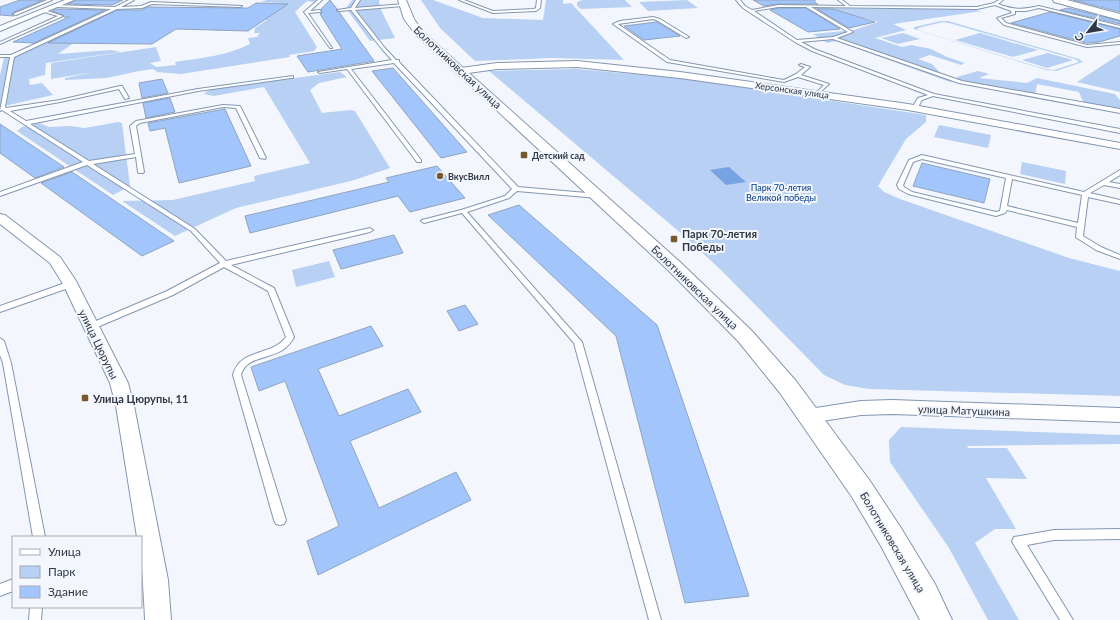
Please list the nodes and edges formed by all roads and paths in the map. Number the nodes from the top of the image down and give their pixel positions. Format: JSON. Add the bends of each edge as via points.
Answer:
{"nodes":[{"id":1,"x":50,"y":0,"type":"edge"},
{"id":2,"x":72,"y":0,"type":"edge"},
{"id":3,"x":132,"y":0,"type":"edge"},
{"id":4,"x":320,"y":0,"type":"edge"},
{"id":5,"x":358,"y":0,"type":"edge"},
{"id":6,"x":461,"y":0,"type":"edge"},
{"id":7,"x":539,"y":0,"type":"edge"},
{"id":8,"x":773,"y":0,"type":"edge"},
{"id":9,"x":840,"y":0,"type":"edge"},
{"id":10,"x":1001,"y":0,"type":"edge"},
{"id":11,"x":1057,"y":0,"type":"edge"},
{"id":12,"x":738,"y":1,"type":"edge"},
{"id":13,"x":403,"y":3,"type":"edge"},
{"id":14,"x":980,"y":3,"type":"dead end"},
{"id":15,"x":996,"y":4,"type":"junction"},
{"id":16,"x":56,"y":6,"type":"junction"},
{"id":17,"x":240,"y":6,"type":"dead end"},
{"id":18,"x":778,"y":6,"type":"junction"},
{"id":19,"x":986,"y":6,"type":"junction"},
{"id":20,"x":807,"y":7,"type":"junction"},
{"id":21,"x":850,"y":7,"type":"junction"},
{"id":22,"x":116,"y":8,"type":"junction"},
{"id":23,"x":352,"y":9,"type":"junction"},
{"id":24,"x":339,"y":10,"type":"dead end"},
{"id":25,"x":45,"y":11,"type":"junction"},
{"id":26,"x":320,"y":11,"type":"dead end"},
{"id":27,"x":751,"y":11,"type":"junction"},
{"id":28,"x":306,"y":12,"type":"junction"},
{"id":29,"x":1013,"y":12,"type":"junction"},
{"id":30,"x":15,"y":14,"type":"dead end"},
{"id":31,"x":1120,"y":17,"type":"edge"},
{"id":32,"x":1120,"y":27,"type":"edge"},
{"id":33,"x":0,"y":29,"type":"edge"},
{"id":34,"x":687,"y":37,"type":"dead end"},
{"id":35,"x":833,"y":38,"type":"junction"},
{"id":36,"x":796,"y":41,"type":"junction"},
{"id":37,"x":0,"y":43,"type":"edge"},
{"id":38,"x":1120,"y":43,"type":"edge"},
{"id":39,"x":331,"y":47,"type":"dead end"},
{"id":40,"x":0,"y":56,"type":"edge"},
{"id":41,"x":12,"y":56,"type":"junction"},
{"id":42,"x":397,"y":61,"type":"junction"},
{"id":43,"x":801,"y":65,"type":"dead end"},
{"id":44,"x":349,"y":69,"type":"junction"},
{"id":45,"x":461,"y":70,"type":"junction"},
{"id":46,"x":320,"y":72,"type":"dead end"},
{"id":47,"x":798,"y":75,"type":"junction"},
{"id":48,"x":291,"y":77,"type":"dead end"},
{"id":49,"x":817,"y":94,"type":"junction"},
{"id":50,"x":933,"y":95,"type":"junction"},
{"id":51,"x":127,"y":98,"type":"dead end"},
{"id":52,"x":915,"y":108,"type":"junction"},
{"id":53,"x":2,"y":109,"type":"edge"},
{"id":54,"x":1120,"y":111,"type":"edge"},
{"id":55,"x":25,"y":123,"type":"junction"},
{"id":56,"x":1120,"y":131,"type":"edge"},
{"id":57,"x":1120,"y":146,"type":"edge"},
{"id":58,"x":138,"y":156,"type":"junction"},
{"id":59,"x":263,"y":158,"type":"dead end"},
{"id":60,"x":419,"y":161,"type":"dead end"},
{"id":61,"x":87,"y":163,"type":"junction"},
{"id":62,"x":141,"y":172,"type":"dead end"},
{"id":63,"x":1120,"y":172,"type":"edge"},
{"id":64,"x":1009,"y":177,"type":"junction"},
{"id":65,"x":1104,"y":183,"type":"junction"},
{"id":66,"x":1120,"y":186,"type":"edge"},
{"id":67,"x":516,"y":189,"type":"junction"},
{"id":68,"x":0,"y":194,"type":"edge"},
{"id":69,"x":1085,"y":194,"type":"junction"},
{"id":70,"x":598,"y":196,"type":"junction"},
{"id":71,"x":1120,"y":202,"type":"edge"},
{"id":72,"x":1004,"y":207,"type":"junction"},
{"id":73,"x":462,"y":211,"type":"junction"},
{"id":74,"x":0,"y":218,"type":"edge"},
{"id":75,"x":424,"y":222,"type":"dead end"},
{"id":76,"x":1081,"y":226,"type":"junction"},
{"id":77,"x":370,"y":230,"type":"dead end"},
{"id":78,"x":1120,"y":257,"type":"edge"},
{"id":79,"x":224,"y":264,"type":"junction"},
{"id":80,"x":71,"y":284,"type":"junction"},
{"id":81,"x":0,"y":309,"type":"edge"},
{"id":82,"x":92,"y":326,"type":"junction"},
{"id":83,"x":0,"y":341,"type":"edge"},
{"id":84,"x":1120,"y":415,"type":"edge"},
{"id":85,"x":809,"y":416,"type":"junction"},
{"id":86,"x":280,"y":520,"type":"dead end"},
{"id":87,"x":1120,"y":534,"type":"edge"},
{"id":88,"x":39,"y":536,"type":"edge"},
{"id":89,"x":12,"y":585,"type":"edge"},
{"id":90,"x":0,"y":590,"type":"edge"},
{"id":91,"x":36,"y":608,"type":"edge"},
{"id":92,"x":35,"y":620,"type":"edge"},
{"id":93,"x":158,"y":620,"type":"edge"},
{"id":94,"x":655,"y":620,"type":"edge"},
{"id":95,"x":936,"y":620,"type":"edge"},
{"id":96,"x":1066,"y":620,"type":"edge"}],
"edges":[{"from":1,"to":30,"type":"lane"},
{"from":2,"to":16,"type":"street"},
{"from":3,"to":22,"type":"lane"},
{"from":4,"to":28,"type":"lane"},
{"from":5,"to":23,"type":"lane"},
{"from":6,"to":7,"type":"lane","via":[[493,12],[535,10],[538,8]]},
{"from":8,"to":18,"type":"lane"},
{"from":9,"to":21,"type":"lane"},
{"from":10,"to":15,"type":"lane"},
{"from":11,"to":31,"type":"street"},
{"from":12,"to":27,"type":"lane"},
{"from":13,"to":23,"type":"lane"},
{"from":13,"to":45,"type":"street","name":"Болотниковская улица","via":[[409,19],[419,33]]},
{"from":14,"to":19,"type":"lane"},
{"from":15,"to":19,"type":"lane"},
{"from":15,"to":29,"type":"lane"},
{"from":16,"to":22,"type":"lane"},
{"from":16,"to":25,"type":"street"},
{"from":17,"to":22,"type":"lane","via":[[151,3],[142,7]]},
{"from":18,"to":20,"type":"lane"},
{"from":18,"to":27,"type":"lane"},
{"from":19,"to":21,"type":"lane"},
{"from":20,"to":21,"type":"lane"},
{"from":20,"to":35,"type":"lane","via":[[851,32]]},
{"from":22,"to":41,"type":"lane"},
{"from":23,"to":24,"type":"lane"},
{"from":23,"to":42,"type":"lane","via":[[383,48]]},
{"from":25,"to":33,"type":"street"},
{"from":25,"to":37,"type":"lane","via":[[61,16]]},
{"from":26,"to":28,"type":"lane"},
{"from":27,"to":36,"type":"lane"},
{"from":28,"to":39,"type":"lane"},
{"from":29,"to":32,"type":"lane","via":[[1039,7]]},
{"from":29,"to":38,"type":"lane","via":[[999,18],[1005,24],[1087,46]]},
{"from":34,"to":47,"type":"lane","via":[[653,18],[615,24],[669,61],[784,81]]},
{"from":35,"to":36,"type":"lane"},
{"from":35,"to":54,"type":"lane","via":[[961,82]]},
{"from":36,"to":50,"type":"lane","via":[[813,50]]},
{"from":40,"to":41,"type":"lane"},
{"from":41,"to":53,"type":"lane"},
{"from":42,"to":44,"type":"lane"},
{"from":42,"to":67,"type":"lane"},
{"from":43,"to":47,"type":"lane","via":[[808,68]]},
{"from":44,"to":46,"type":"lane"},
{"from":44,"to":60,"type":"lane"},
{"from":45,"to":49,"type":"street","name":"Херсонская улица","via":[[497,66],[588,64]]},
{"from":45,"to":70,"type":"street","name":"Болотниковская улица"},
{"from":47,"to":49,"type":"lane","via":[[827,84]]},
{"from":48,"to":55,"type":"lane","via":[[198,90]]},
{"from":49,"to":52,"type":"street","name":"Херсонская улица"},
{"from":50,"to":52,"type":"lane","via":[[920,99]]},
{"from":50,"to":56,"type":"lane"},
{"from":51,"to":53,"type":"lane","via":[[120,87],[60,101]]},
{"from":52,"to":57,"type":"street","name":"Херсонская улица"},
{"from":53,"to":55,"type":"lane"},
{"from":55,"to":61,"type":"lane"},
{"from":58,"to":59,"type":"lane","via":[[132,126],[134,124],[230,105],[238,107]]},
{"from":58,"to":61,"type":"lane"},
{"from":58,"to":62,"type":"lane"},
{"from":61,"to":68,"type":"lane"},
{"from":61,"to":79,"type":"lane","via":[[193,230]]},
{"from":63,"to":65,"type":"lane"},
{"from":64,"to":69,"type":"lane"},
{"from":64,"to":72,"type":"lane"},
{"from":64,"to":72,"type":"lane","via":[[922,157],[911,161],[900,185],[910,193],[989,213],[1003,212]]},
{"from":65,"to":66,"type":"lane"},
{"from":65,"to":69,"type":"lane"},
{"from":67,"to":70,"type":"lane"},
{"from":67,"to":73,"type":"lane","via":[[507,197]]},
{"from":69,"to":71,"type":"lane"},
{"from":69,"to":76,"type":"lane"},
{"from":70,"to":85,"type":"street","name":"Болотниковская улица","via":[[745,336]]},
{"from":72,"to":76,"type":"lane"},
{"from":73,"to":75,"type":"lane"},
{"from":73,"to":94,"type":"lane","via":[[578,342]]},
{"from":74,"to":80,"type":"street","name":"улица Цюрупы","via":[[55,260]]},
{"from":76,"to":78,"type":"lane","via":[[1079,237],[1104,252]]},
{"from":77,"to":79,"type":"lane"},
{"from":79,"to":82,"type":"lane","via":[[170,293]]},
{"from":79,"to":86,"type":"lane","via":[[270,290],[290,337],[283,346],[242,364],[237,375]]},
{"from":80,"to":81,"type":"lane"},
{"from":80,"to":82,"type":"street","name":"улица Цюрупы"},
{"from":82,"to":93,"type":"street","name":"улица Цюрупы","via":[[119,383],[125,406],[156,580]]},
{"from":83,"to":88,"type":"lane","via":[[7,362]]},
{"from":84,"to":85,"type":"street","name":"улица Матушкина","via":[[892,407],[861,408]]},
{"from":85,"to":95,"type":"street","name":"Болотниковская улица","via":[[892,537]]},
{"from":87,"to":96,"type":"lane","via":[[1054,535],[1018,541]]},
{"from":89,"to":90,"type":"lane"},
{"from":91,"to":92,"type":"lane"}]}
